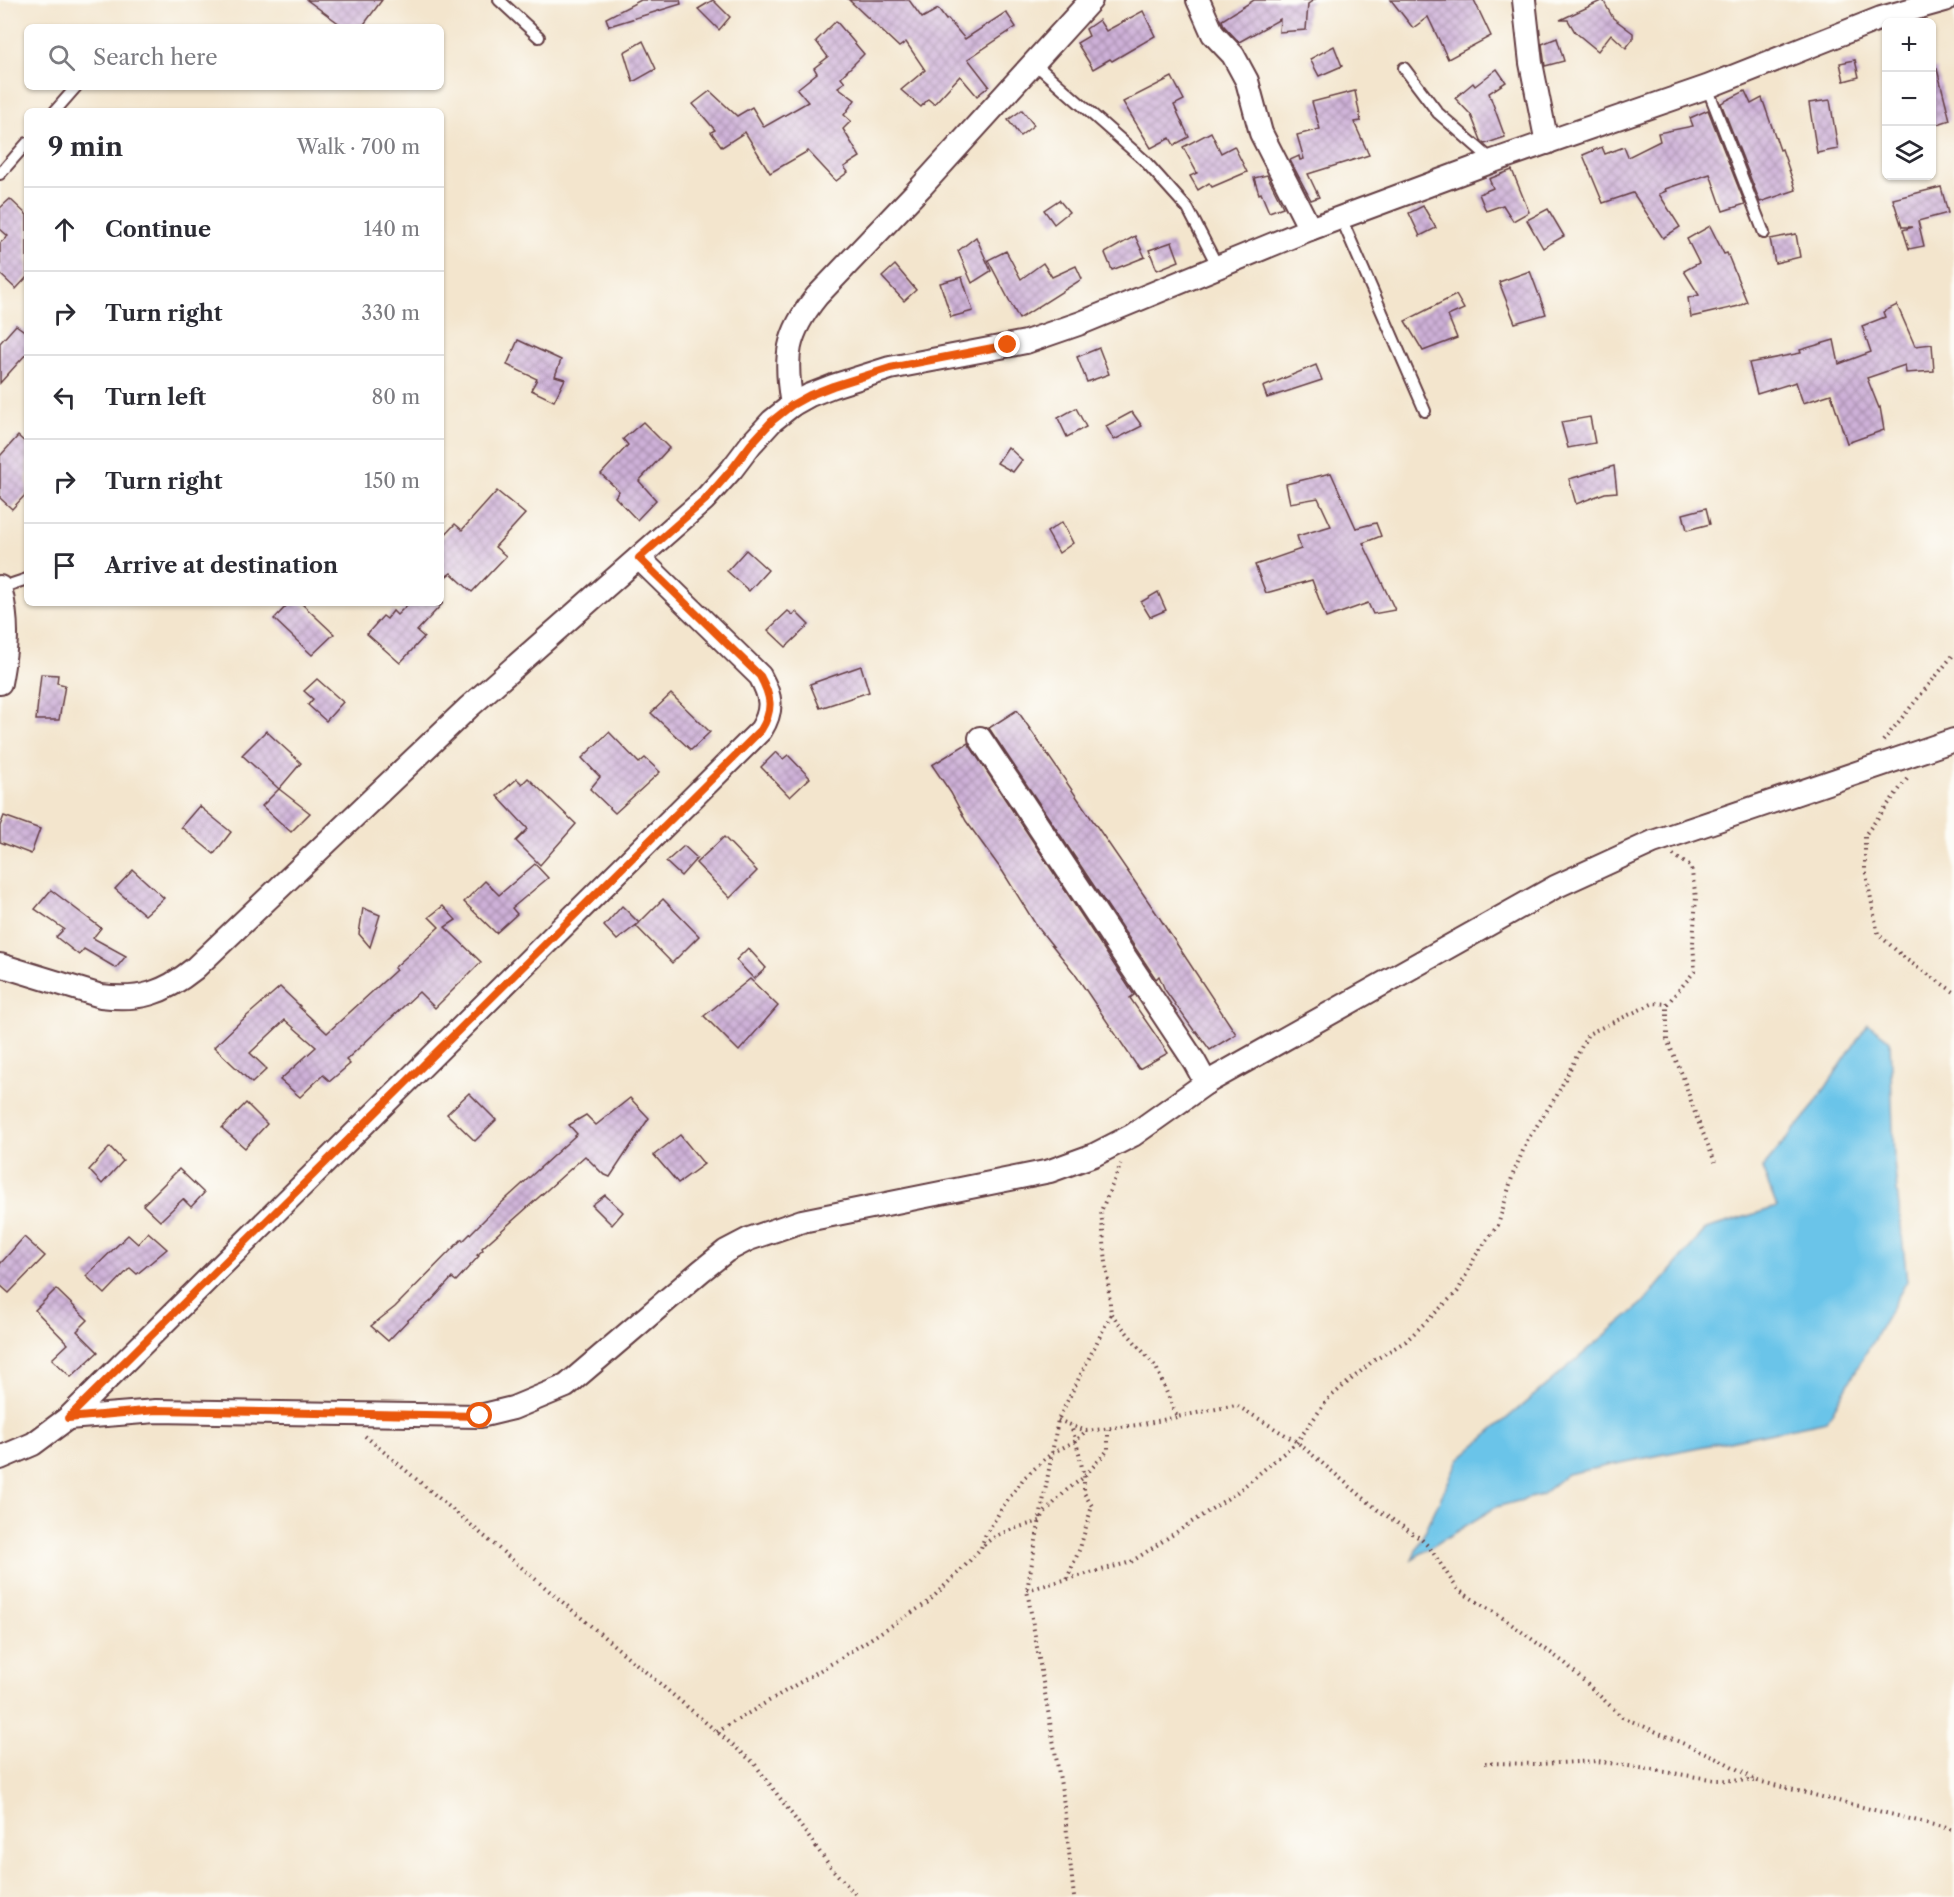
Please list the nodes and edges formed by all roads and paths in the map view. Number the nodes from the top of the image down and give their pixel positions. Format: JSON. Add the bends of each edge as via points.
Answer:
{"nodes":[{"id":1,"x":499,"y":0,"type":"edge"},
{"id":2,"x":1091,"y":0,"type":"edge"},
{"id":3,"x":1198,"y":0,"type":"edge"},
{"id":4,"x":1524,"y":0,"type":"edge"},
{"id":5,"x":1945,"y":0,"type":"edge"},
{"id":6,"x":539,"y":37,"type":"dead end"},
{"id":7,"x":1034,"y":63,"type":"junction"},
{"id":8,"x":1404,"y":68,"type":"dead end"},
{"id":9,"x":1707,"y":87,"type":"junction"},
{"id":10,"x":73,"y":90,"type":"edge"},
{"id":11,"x":58,"y":108,"type":"edge"},
{"id":12,"x":1547,"y":142,"type":"junction"},
{"id":13,"x":24,"y":146,"type":"edge"},
{"id":14,"x":1493,"y":161,"type":"junction"},
{"id":15,"x":0,"y":174,"type":"edge"},
{"id":16,"x":1341,"y":218,"type":"junction"},
{"id":17,"x":1310,"y":229,"type":"junction"},
{"id":18,"x":1764,"y":233,"type":"dead end"},
{"id":19,"x":1218,"y":267,"type":"junction"},
{"id":20,"x":792,"y":405,"type":"junction"},
{"id":21,"x":1425,"y":411,"type":"dead end"},
{"id":22,"x":639,"y":558,"type":"junction"},
{"id":23,"x":24,"y":580,"type":"edge"},
{"id":24,"x":0,"y":588,"type":"edge"},
{"id":25,"x":1954,"y":654,"type":"edge"},
{"id":26,"x":0,"y":683,"type":"edge"},
{"id":27,"x":980,"y":738,"type":"dead end"},
{"id":28,"x":1954,"y":740,"type":"edge"},
{"id":29,"x":1877,"y":748,"type":"dead end"},
{"id":30,"x":1920,"y":752,"type":"junction"},
{"id":31,"x":1653,"y":842,"type":"junction"},
{"id":32,"x":0,"y":965,"type":"edge"},
{"id":33,"x":1954,"y":992,"type":"edge"},
{"id":34,"x":1667,"y":1004,"type":"junction"},
{"id":35,"x":1206,"y":1083,"type":"junction"},
{"id":36,"x":1133,"y":1135,"type":"junction"},
{"id":37,"x":1715,"y":1161,"type":"dead end"},
{"id":38,"x":1111,"y":1314,"type":"junction"},
{"id":39,"x":339,"y":1414,"type":"junction"},
{"id":40,"x":1177,"y":1417,"type":"junction"},
{"id":41,"x":68,"y":1418,"type":"junction"},
{"id":42,"x":1058,"y":1420,"type":"junction"},
{"id":43,"x":1071,"y":1425,"type":"junction"},
{"id":44,"x":1108,"y":1429,"type":"junction"},
{"id":45,"x":1086,"y":1431,"type":"junction"},
{"id":46,"x":1076,"y":1441,"type":"junction"},
{"id":47,"x":1297,"y":1442,"type":"junction"},
{"id":48,"x":1052,"y":1453,"type":"junction"},
{"id":49,"x":0,"y":1458,"type":"edge"},
{"id":50,"x":1084,"y":1477,"type":"junction"},
{"id":51,"x":1040,"y":1521,"type":"junction"},
{"id":52,"x":981,"y":1548,"type":"junction"},
{"id":53,"x":1067,"y":1579,"type":"junction"},
{"id":54,"x":1027,"y":1590,"type":"junction"},
{"id":55,"x":717,"y":1732,"type":"junction"},
{"id":56,"x":1485,"y":1763,"type":"dead end"},
{"id":57,"x":1758,"y":1781,"type":"junction"},
{"id":58,"x":1954,"y":1830,"type":"edge"},
{"id":59,"x":858,"y":1897,"type":"edge"},
{"id":60,"x":1074,"y":1897,"type":"edge"}],
"edges":[{"from":1,"to":6,"type":"lane"},
{"from":2,"to":7,"type":"street"},
{"from":3,"to":17,"type":"street","via":[[1213,34],[1233,55],[1247,81],[1261,133]]},
{"from":4,"to":12,"type":"street","via":[[1531,63]]},
{"from":5,"to":9,"type":"street","via":[[1881,18]]},
{"from":7,"to":19,"type":"lane","via":[[1144,160],[1188,209]]},
{"from":7,"to":20,"type":"street","via":[[802,314],[787,357]]},
{"from":8,"to":14,"type":"lane","via":[[1438,113]]},
{"from":9,"to":12,"type":"street"},
{"from":9,"to":18,"type":"lane"},
{"from":10,"to":11,"type":"lane"},
{"from":12,"to":14,"type":"street"},
{"from":13,"to":15,"type":"lane"},
{"from":14,"to":16,"type":"street"},
{"from":16,"to":17,"type":"street"},
{"from":16,"to":21,"type":"lane"},
{"from":17,"to":19,"type":"street"},
{"from":19,"to":20,"type":"street","via":[[1043,337],[890,368],[833,386]]},
{"from":20,"to":22,"type":"street","via":[[772,421],[705,500]]},
{"from":22,"to":32,"type":"street","via":[[469,707],[178,982],[138,998],[118,998]]},
{"from":22,"to":41,"type":"street","via":[[760,676],[770,702],[769,717],[761,730]]},
{"from":23,"to":24,"type":"lane"},
{"from":24,"to":26,"type":"street","via":[[7,619]]},
{"from":25,"to":29,"type":"path"},
{"from":27,"to":35,"type":"street"},
{"from":28,"to":30,"type":"street"},
{"from":30,"to":31,"type":"street"},
{"from":30,"to":33,"type":"path","via":[[1907,779],[1864,836],[1865,869],[1878,934],[1907,960]]},
{"from":31,"to":34,"type":"path","via":[[1691,867],[1696,897],[1695,970]]},
{"from":31,"to":35,"type":"street","via":[[1555,887]]},
{"from":34,"to":37,"type":"path","via":[[1667,1040]]},
{"from":34,"to":47,"type":"path","via":[[1653,1003],[1588,1034],[1557,1095],[1528,1139],[1498,1225],[1476,1255],[1458,1291],[1406,1341],[1373,1361],[1328,1399]]},
{"from":35,"to":36,"type":"street"},
{"from":36,"to":38,"type":"path","via":[[1101,1210]]},
{"from":36,"to":39,"type":"street","via":[[1050,1171],[802,1221],[748,1239],[701,1271],[566,1386],[513,1408],[480,1416]]},
{"from":38,"to":40,"type":"path","via":[[1156,1367]]},
{"from":38,"to":42,"type":"path"},
{"from":39,"to":41,"type":"street","via":[[156,1410]]},
{"from":39,"to":55,"type":"path"},
{"from":40,"to":44,"type":"path"},
{"from":40,"to":47,"type":"path","via":[[1236,1405]]},
{"from":41,"to":49,"type":"street","via":[[33,1444]]},
{"from":42,"to":43,"type":"path"},
{"from":42,"to":48,"type":"path"},
{"from":43,"to":45,"type":"path"},
{"from":43,"to":46,"type":"path"},
{"from":44,"to":45,"type":"path"},
{"from":44,"to":50,"type":"path","via":[[1108,1450]]},
{"from":45,"to":46,"type":"path"},
{"from":46,"to":48,"type":"path"},
{"from":46,"to":50,"type":"path"},
{"from":47,"to":53,"type":"path","via":[[1236,1493],[1131,1562]]},
{"from":47,"to":57,"type":"path","via":[[1378,1510],[1421,1539],[1458,1590],[1566,1664],[1622,1717],[1719,1759]]},
{"from":48,"to":51,"type":"path"},
{"from":48,"to":52,"type":"path","via":[[1017,1487]]},
{"from":50,"to":51,"type":"path"},
{"from":50,"to":53,"type":"path","via":[[1084,1493],[1092,1506]]},
{"from":51,"to":52,"type":"path","via":[[991,1538]]},
{"from":51,"to":54,"type":"path"},
{"from":52,"to":55,"type":"path","via":[[927,1603]]},
{"from":53,"to":54,"type":"path"},
{"from":54,"to":60,"type":"path","via":[[1063,1797]]},
{"from":55,"to":59,"type":"path","via":[[754,1763],[833,1870]]},
{"from":56,"to":57,"type":"path","via":[[1597,1761],[1716,1780]]},
{"from":57,"to":58,"type":"path"}]}
